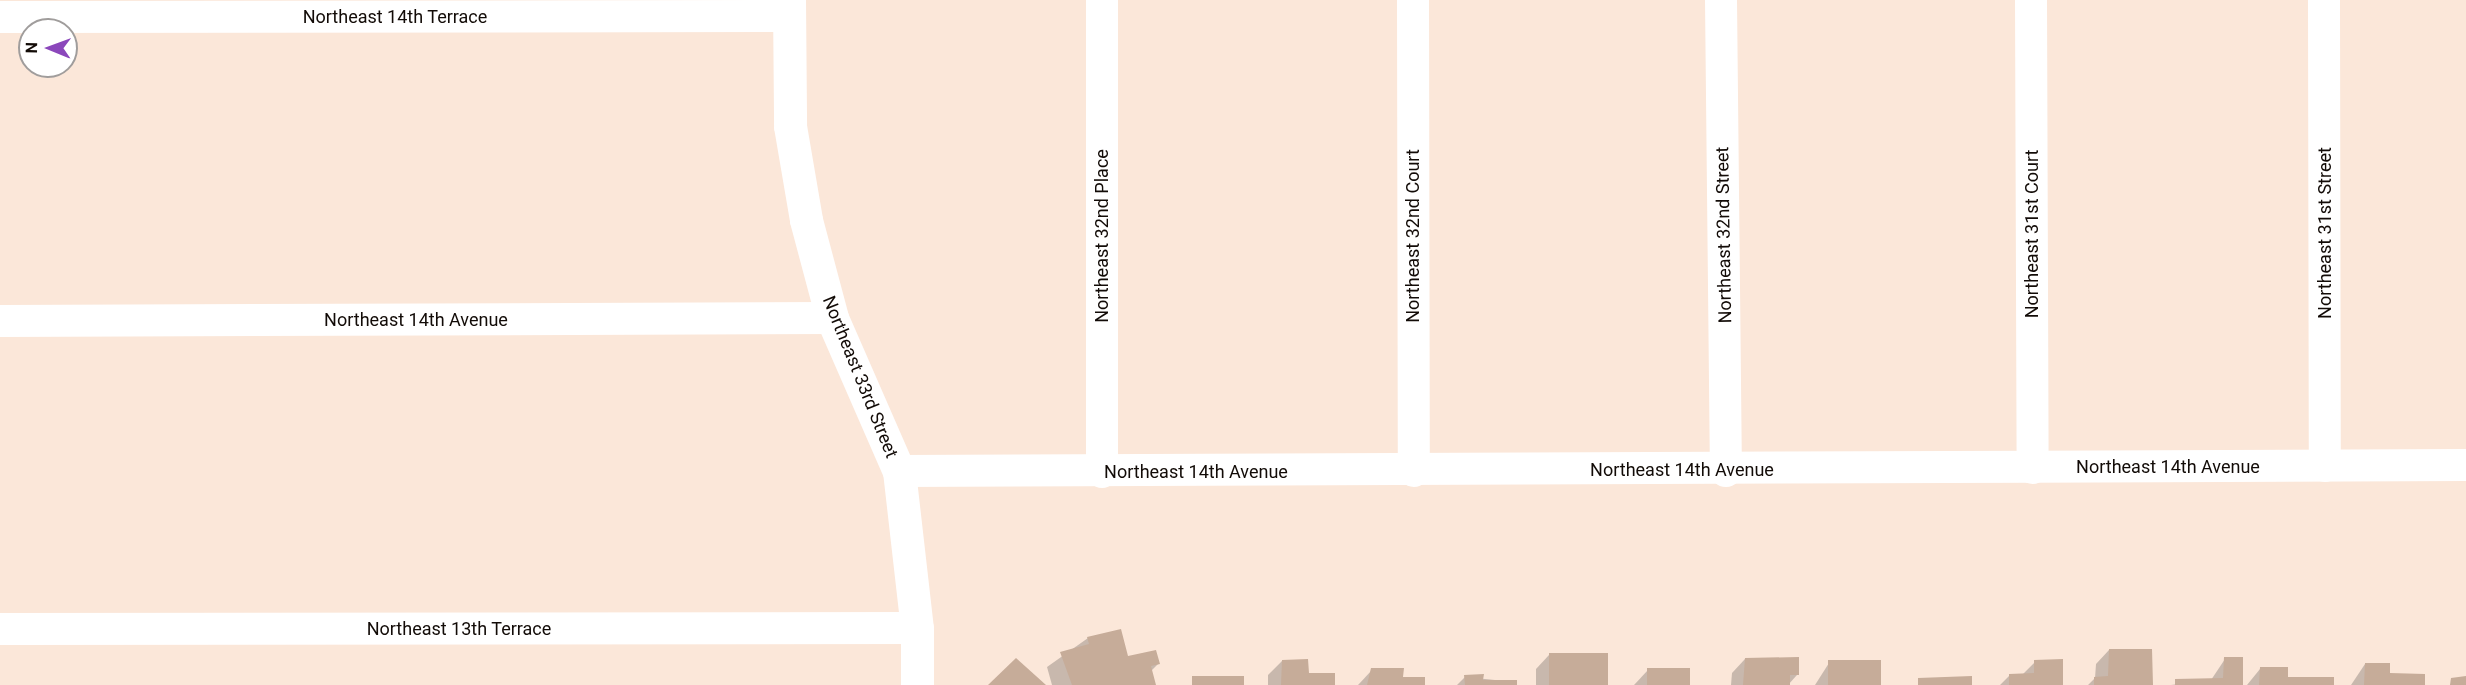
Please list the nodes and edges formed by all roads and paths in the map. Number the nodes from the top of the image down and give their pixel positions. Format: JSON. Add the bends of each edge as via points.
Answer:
{"nodes":[{"id":1,"x":1102,"y":0,"type":"edge"},
{"id":2,"x":1413,"y":0,"type":"edge"},
{"id":3,"x":1721,"y":0,"type":"edge"},
{"id":4,"x":2031,"y":0,"type":"edge"},
{"id":5,"x":2324,"y":0,"type":"edge"},
{"id":6,"x":789,"y":8,"type":"edge"},
{"id":7,"x":0,"y":17,"type":"edge"},
{"id":8,"x":832,"y":318,"type":"junction"},
{"id":9,"x":0,"y":321,"type":"edge"},
{"id":10,"x":2466,"y":465,"type":"edge"},
{"id":11,"x":2325,"y":466,"type":"junction"},
{"id":12,"x":2033,"y":468,"type":"junction"},
{"id":13,"x":899,"y":471,"type":"junction"},
{"id":14,"x":1414,"y":471,"type":"junction"},
{"id":15,"x":1726,"y":471,"type":"junction"},
{"id":16,"x":1102,"y":472,"type":"junction"},
{"id":17,"x":917,"y":628,"type":"junction"},
{"id":18,"x":0,"y":629,"type":"edge"},
{"id":19,"x":918,"y":685,"type":"edge"}],
"edges":[{"from":1,"to":16,"type":"street","name":"Northeast 32nd Place"},
{"from":2,"to":14,"type":"street","name":"Northeast 32nd Court"},
{"from":3,"to":15,"type":"street","name":"Northeast 32nd Street"},
{"from":4,"to":12,"type":"street","name":"Northeast 31st Court"},
{"from":5,"to":11,"type":"street","name":"Northeast 31st Street"},
{"from":6,"to":7,"type":"street","name":"Northeast 14th Terrace"},
{"from":6,"to":8,"type":"street","name":"Northeast 33rd Street","via":[[790,126],[806,219]]},
{"from":8,"to":9,"type":"street","name":"Northeast 14th Avenue"},
{"from":8,"to":13,"type":"street","name":"Northeast 33rd Street"},
{"from":10,"to":11,"type":"street","name":"Northeast 14th Avenue"},
{"from":11,"to":12,"type":"street","name":"Northeast 14th Avenue"},
{"from":12,"to":15,"type":"street","name":"Northeast 14th Avenue"},
{"from":13,"to":16,"type":"street","name":"Northeast 14th Avenue"},
{"from":13,"to":17,"type":"street","name":"Northeast 33rd Street"},
{"from":14,"to":15,"type":"street","name":"Northeast 14th Avenue"},
{"from":14,"to":16,"type":"street","name":"Northeast 14th Avenue"},
{"from":17,"to":18,"type":"street","name":"Northeast 13th Terrace"},
{"from":17,"to":19,"type":"street","name":"Northeast 33rd Street"}]}
